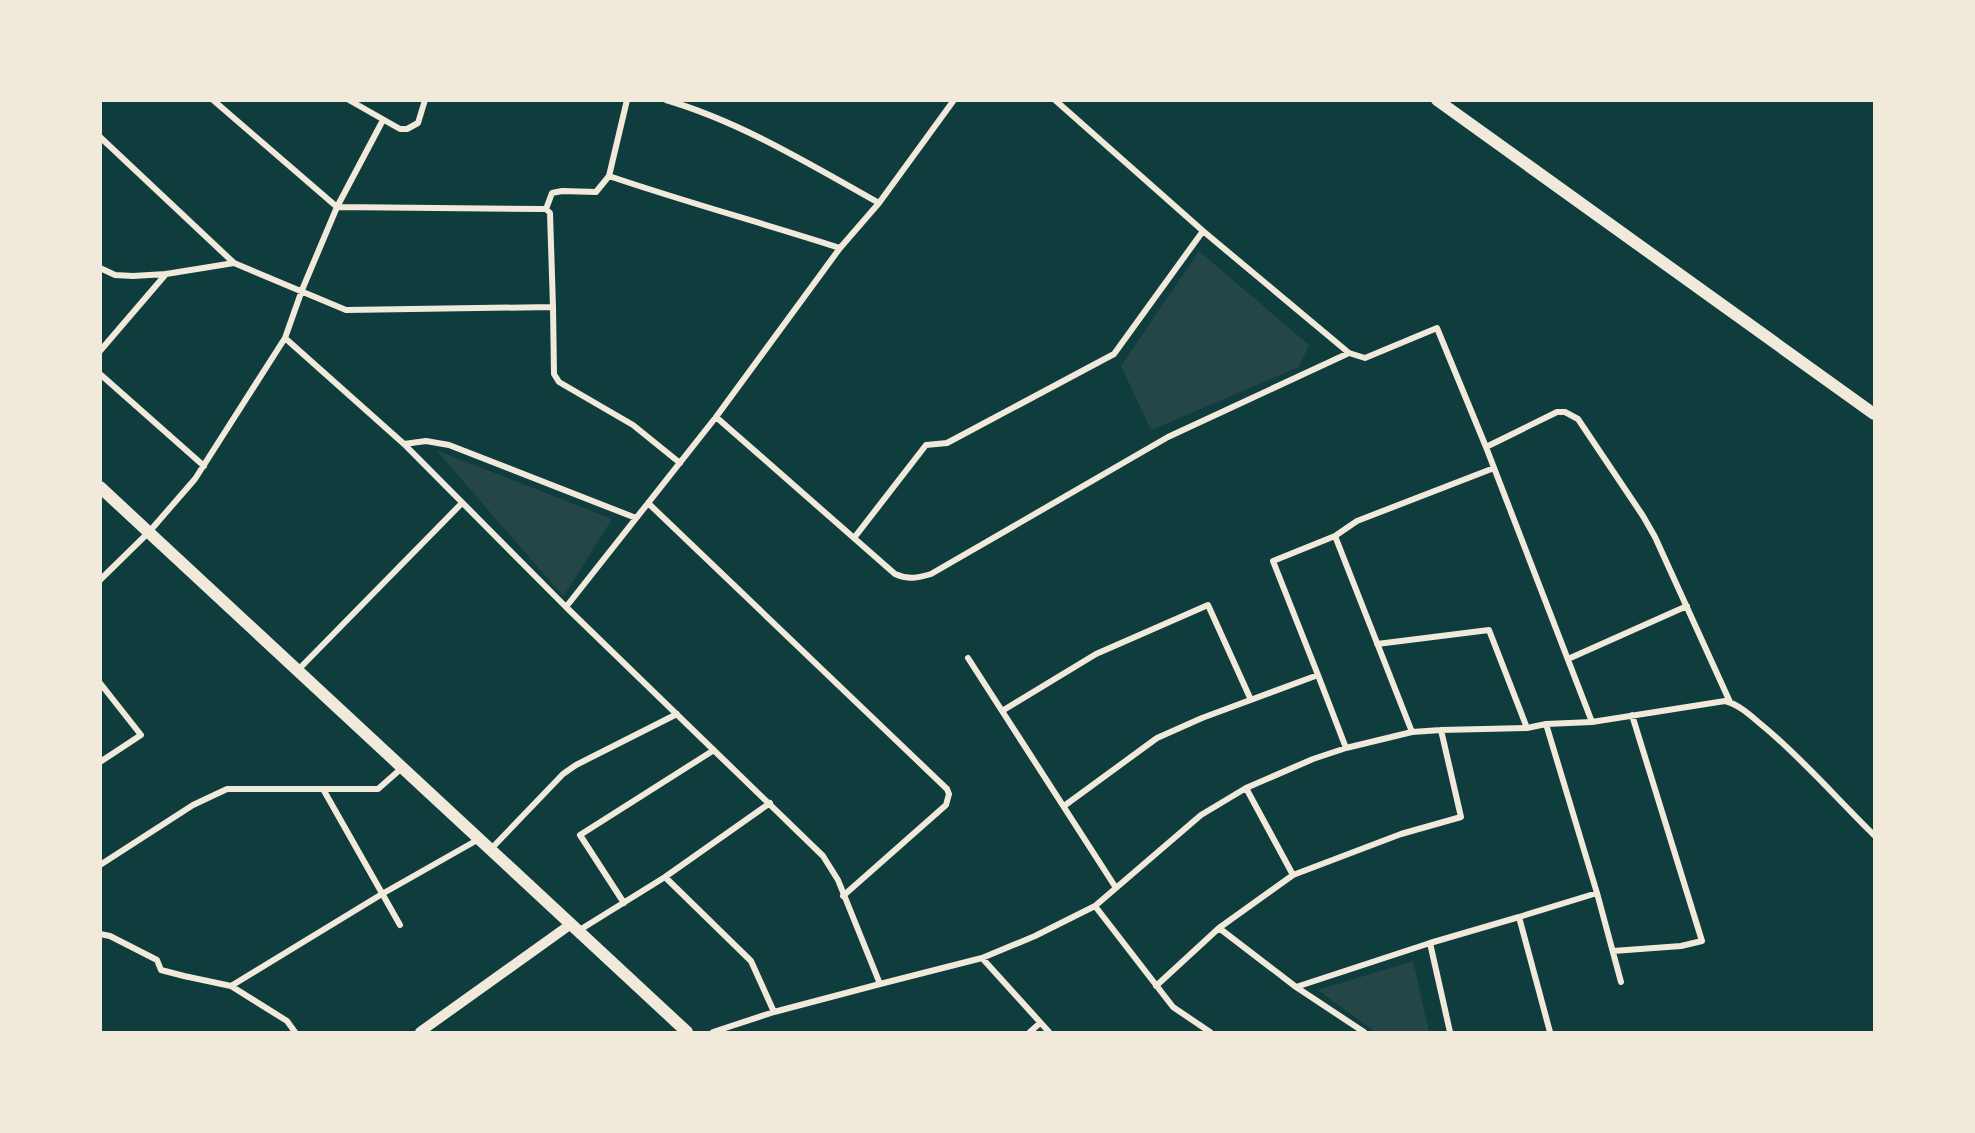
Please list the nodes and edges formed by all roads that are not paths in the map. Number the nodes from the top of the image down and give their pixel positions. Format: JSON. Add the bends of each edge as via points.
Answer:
{"nodes":[{"id":1,"x":213,"y":100,"type":"edge"},
{"id":2,"x":349,"y":100,"type":"edge"},
{"id":3,"x":425,"y":100,"type":"edge"},
{"id":4,"x":627,"y":100,"type":"edge"},
{"id":5,"x":666,"y":100,"type":"edge"},
{"id":6,"x":954,"y":100,"type":"edge"},
{"id":7,"x":1054,"y":100,"type":"edge"},
{"id":8,"x":1437,"y":100,"type":"edge"},
{"id":9,"x":692,"y":104,"type":"edge"},
{"id":10,"x":383,"y":120,"type":"junction"},
{"id":11,"x":100,"y":137,"type":"edge"},
{"id":12,"x":609,"y":176,"type":"junction"},
{"id":13,"x":879,"y":202,"type":"junction"},
{"id":14,"x":337,"y":207,"type":"junction"},
{"id":15,"x":546,"y":210,"type":"junction"},
{"id":16,"x":1203,"y":231,"type":"junction"},
{"id":17,"x":840,"y":248,"type":"junction"},
{"id":18,"x":234,"y":263,"type":"junction"},
{"id":19,"x":100,"y":268,"type":"edge"},
{"id":20,"x":166,"y":274,"type":"junction"},
{"id":21,"x":302,"y":290,"type":"junction"},
{"id":22,"x":553,"y":307,"type":"junction"},
{"id":23,"x":285,"y":339,"type":"junction"},
{"id":24,"x":100,"y":351,"type":"edge"},
{"id":25,"x":1349,"y":353,"type":"junction"},
{"id":26,"x":100,"y":374,"type":"edge"},
{"id":27,"x":1875,"y":414,"type":"edge"},
{"id":28,"x":716,"y":417,"type":"junction"},
{"id":29,"x":404,"y":444,"type":"junction"},
{"id":30,"x":1486,"y":447,"type":"junction"},
{"id":31,"x":680,"y":463,"type":"junction"},
{"id":32,"x":204,"y":466,"type":"junction"},
{"id":33,"x":1494,"y":468,"type":"junction"},
{"id":34,"x":100,"y":487,"type":"edge"},
{"id":35,"x":462,"y":503,"type":"junction"},
{"id":36,"x":648,"y":503,"type":"junction"},
{"id":37,"x":636,"y":518,"type":"junction"},
{"id":38,"x":149,"y":532,"type":"junction"},
{"id":39,"x":1335,"y":536,"type":"junction"},
{"id":40,"x":854,"y":538,"type":"junction"},
{"id":41,"x":100,"y":580,"type":"edge"},
{"id":42,"x":1687,"y":606,"type":"junction"},
{"id":43,"x":566,"y":607,"type":"junction"},
{"id":44,"x":1377,"y":644,"type":"junction"},
{"id":45,"x":968,"y":658,"type":"dead end"},
{"id":46,"x":1568,"y":659,"type":"junction"},
{"id":47,"x":298,"y":670,"type":"junction"},
{"id":48,"x":1318,"y":675,"type":"junction"},
{"id":49,"x":100,"y":683,"type":"edge"},
{"id":50,"x":1251,"y":700,"type":"junction"},
{"id":51,"x":1730,"y":702,"type":"junction"},
{"id":52,"x":1002,"y":711,"type":"junction"},
{"id":53,"x":676,"y":714,"type":"junction"},
{"id":54,"x":1632,"y":715,"type":"junction"},
{"id":55,"x":1592,"y":722,"type":"junction"},
{"id":56,"x":1546,"y":724,"type":"junction"},
{"id":57,"x":1527,"y":728,"type":"junction"},
{"id":58,"x":1441,"y":730,"type":"junction"},
{"id":59,"x":1412,"y":732,"type":"junction"},
{"id":60,"x":1346,"y":748,"type":"junction"},
{"id":61,"x":714,"y":750,"type":"junction"},
{"id":62,"x":100,"y":762,"type":"edge"},
{"id":63,"x":403,"y":767,"type":"junction"},
{"id":64,"x":1246,"y":788,"type":"junction"},
{"id":65,"x":323,"y":789,"type":"junction"},
{"id":66,"x":770,"y":803,"type":"junction"},
{"id":67,"x":1064,"y":806,"type":"junction"},
{"id":68,"x":1874,"y":835,"type":"edge"},
{"id":69,"x":479,"y":839,"type":"junction"},
{"id":70,"x":491,"y":849,"type":"junction"},
{"id":71,"x":100,"y":865,"type":"edge"},
{"id":72,"x":1293,"y":875,"type":"junction"},
{"id":73,"x":665,"y":877,"type":"junction"},
{"id":74,"x":1116,"y":888,"type":"junction"},
{"id":75,"x":1597,"y":893,"type":"junction"},
{"id":76,"x":382,"y":894,"type":"junction"},
{"id":77,"x":843,"y":896,"type":"junction"},
{"id":78,"x":624,"y":903,"type":"junction"},
{"id":79,"x":1095,"y":906,"type":"junction"},
{"id":80,"x":1519,"y":917,"type":"junction"},
{"id":81,"x":400,"y":925,"type":"dead end"},
{"id":82,"x":574,"y":927,"type":"junction"},
{"id":83,"x":1220,"y":928,"type":"junction"},
{"id":84,"x":100,"y":934,"type":"edge"},
{"id":85,"x":1430,"y":943,"type":"junction"},
{"id":86,"x":1613,"y":951,"type":"junction"},
{"id":87,"x":982,"y":958,"type":"junction"},
{"id":88,"x":1621,"y":982,"type":"dead end"},
{"id":89,"x":880,"y":984,"type":"junction"},
{"id":90,"x":231,"y":986,"type":"junction"},
{"id":91,"x":1156,"y":986,"type":"junction"},
{"id":92,"x":1296,"y":987,"type":"junction"},
{"id":93,"x":774,"y":1012,"type":"junction"},
{"id":94,"x":1040,"y":1023,"type":"junction"},
{"id":95,"x":295,"y":1032,"type":"edge"},
{"id":96,"x":420,"y":1032,"type":"edge"},
{"id":97,"x":687,"y":1032,"type":"edge"},
{"id":98,"x":713,"y":1032,"type":"edge"},
{"id":99,"x":1030,"y":1032,"type":"edge"},
{"id":100,"x":1049,"y":1032,"type":"edge"},
{"id":101,"x":1210,"y":1032,"type":"edge"},
{"id":102,"x":1364,"y":1032,"type":"edge"},
{"id":103,"x":1450,"y":1032,"type":"edge"},
{"id":104,"x":1550,"y":1032,"type":"edge"}],
"edges":[{"from":1,"to":14,"type":"street"},
{"from":2,"to":10,"type":"street"},
{"from":3,"to":10,"type":"street","via":[[413,127],[400,129]]},
{"from":4,"to":12,"type":"street"},
{"from":5,"to":9,"type":"street"},
{"from":6,"to":13,"type":"street"},
{"from":7,"to":16,"type":"street"},
{"from":8,"to":27,"type":"main road"},
{"from":9,"to":13,"type":"street"},
{"from":10,"to":14,"type":"street"},
{"from":11,"to":18,"type":"street"},
{"from":12,"to":15,"type":"street","via":[[596,192],[552,193]]},
{"from":12,"to":17,"type":"street"},
{"from":13,"to":17,"type":"street"},
{"from":14,"to":15,"type":"street"},
{"from":14,"to":21,"type":"street"},
{"from":15,"to":22,"type":"street","via":[[550,213]]},
{"from":16,"to":25,"type":"street"},
{"from":16,"to":40,"type":"street","via":[[1114,354],[947,443],[926,445]]},
{"from":17,"to":28,"type":"street"},
{"from":18,"to":20,"type":"street"},
{"from":18,"to":21,"type":"street"},
{"from":19,"to":20,"type":"street","via":[[115,275]]},
{"from":20,"to":24,"type":"street"},
{"from":21,"to":22,"type":"street","via":[[346,310]]},
{"from":21,"to":23,"type":"street"},
{"from":22,"to":31,"type":"street","via":[[555,378],[633,425]]},
{"from":23,"to":29,"type":"street"},
{"from":23,"to":32,"type":"street"},
{"from":25,"to":30,"type":"street","via":[[1365,358],[1437,328]]},
{"from":25,"to":40,"type":"street","via":[[1168,437],[931,574],[908,579],[895,574]]},
{"from":26,"to":32,"type":"street"},
{"from":28,"to":31,"type":"street"},
{"from":28,"to":40,"type":"street"},
{"from":29,"to":35,"type":"street"},
{"from":29,"to":37,"type":"street","via":[[426,441],[448,445]]},
{"from":30,"to":33,"type":"street"},
{"from":30,"to":42,"type":"street","via":[[1557,412],[1578,419],[1643,516]]},
{"from":31,"to":36,"type":"street"},
{"from":32,"to":38,"type":"street"},
{"from":33,"to":39,"type":"street","via":[[1357,521]]},
{"from":33,"to":46,"type":"street"},
{"from":34,"to":38,"type":"main road"},
{"from":35,"to":43,"type":"street"},
{"from":35,"to":47,"type":"street"},
{"from":36,"to":37,"type":"street"},
{"from":36,"to":77,"type":"street","via":[[947,789],[946,805]]},
{"from":37,"to":43,"type":"street"},
{"from":38,"to":41,"type":"street"},
{"from":38,"to":47,"type":"main road"},
{"from":39,"to":44,"type":"street"},
{"from":39,"to":48,"type":"street","via":[[1273,561]]},
{"from":42,"to":46,"type":"street"},
{"from":42,"to":51,"type":"street"},
{"from":43,"to":53,"type":"street"},
{"from":44,"to":57,"type":"street","via":[[1489,630]]},
{"from":44,"to":59,"type":"street"},
{"from":45,"to":52,"type":"street"},
{"from":46,"to":55,"type":"street"},
{"from":47,"to":63,"type":"main road"},
{"from":48,"to":50,"type":"street"},
{"from":48,"to":60,"type":"street"},
{"from":49,"to":62,"type":"street","via":[[141,735]]},
{"from":50,"to":52,"type":"street","via":[[1208,605],[1096,654]]},
{"from":50,"to":67,"type":"street","via":[[1157,738]]},
{"from":51,"to":54,"type":"street"},
{"from":51,"to":68,"type":"street","via":[[1790,748]]},
{"from":52,"to":67,"type":"street"},
{"from":53,"to":61,"type":"street"},
{"from":53,"to":70,"type":"street","via":[[563,774]]},
{"from":54,"to":55,"type":"street"},
{"from":54,"to":86,"type":"street","via":[[1702,941]]},
{"from":55,"to":56,"type":"street"},
{"from":56,"to":57,"type":"street"},
{"from":56,"to":75,"type":"street"},
{"from":57,"to":58,"type":"street"},
{"from":58,"to":59,"type":"street"},
{"from":58,"to":72,"type":"street","via":[[1461,817],[1401,834]]},
{"from":59,"to":60,"type":"street"},
{"from":60,"to":64,"type":"street"},
{"from":61,"to":66,"type":"street"},
{"from":61,"to":78,"type":"street","via":[[580,835]]},
{"from":63,"to":65,"type":"street","via":[[378,789]]},
{"from":63,"to":69,"type":"main road"},
{"from":64,"to":72,"type":"street"},
{"from":64,"to":74,"type":"street","via":[[1201,815]]},
{"from":65,"to":71,"type":"street","via":[[227,789],[193,805]]},
{"from":65,"to":76,"type":"street"},
{"from":66,"to":73,"type":"street"},
{"from":66,"to":77,"type":"street","via":[[823,856]]},
{"from":67,"to":74,"type":"street"},
{"from":69,"to":70,"type":"main road"},
{"from":69,"to":76,"type":"street"},
{"from":70,"to":82,"type":"main road"},
{"from":72,"to":83,"type":"street"},
{"from":73,"to":78,"type":"street"},
{"from":73,"to":93,"type":"street","via":[[751,961]]},
{"from":74,"to":79,"type":"street"},
{"from":75,"to":80,"type":"street"},
{"from":75,"to":86,"type":"street"},
{"from":76,"to":81,"type":"street"},
{"from":76,"to":90,"type":"street"},
{"from":77,"to":89,"type":"street"},
{"from":78,"to":82,"type":"street"},
{"from":79,"to":87,"type":"street"},
{"from":79,"to":91,"type":"street"},
{"from":80,"to":85,"type":"street"},
{"from":80,"to":104,"type":"street"},
{"from":82,"to":96,"type":"street"},
{"from":82,"to":97,"type":"main road"},
{"from":83,"to":91,"type":"street"},
{"from":83,"to":92,"type":"street"},
{"from":84,"to":90,"type":"street","via":[[157,960],[161,970]]},
{"from":85,"to":92,"type":"street"},
{"from":85,"to":103,"type":"street"},
{"from":86,"to":88,"type":"street"},
{"from":87,"to":89,"type":"street"},
{"from":87,"to":94,"type":"street"},
{"from":89,"to":93,"type":"street"},
{"from":90,"to":95,"type":"street","via":[[287,1021]]},
{"from":91,"to":101,"type":"street","via":[[1173,1007]]},
{"from":92,"to":102,"type":"street"},
{"from":93,"to":98,"type":"street"},
{"from":94,"to":99,"type":"street"},
{"from":94,"to":100,"type":"street"}]}
